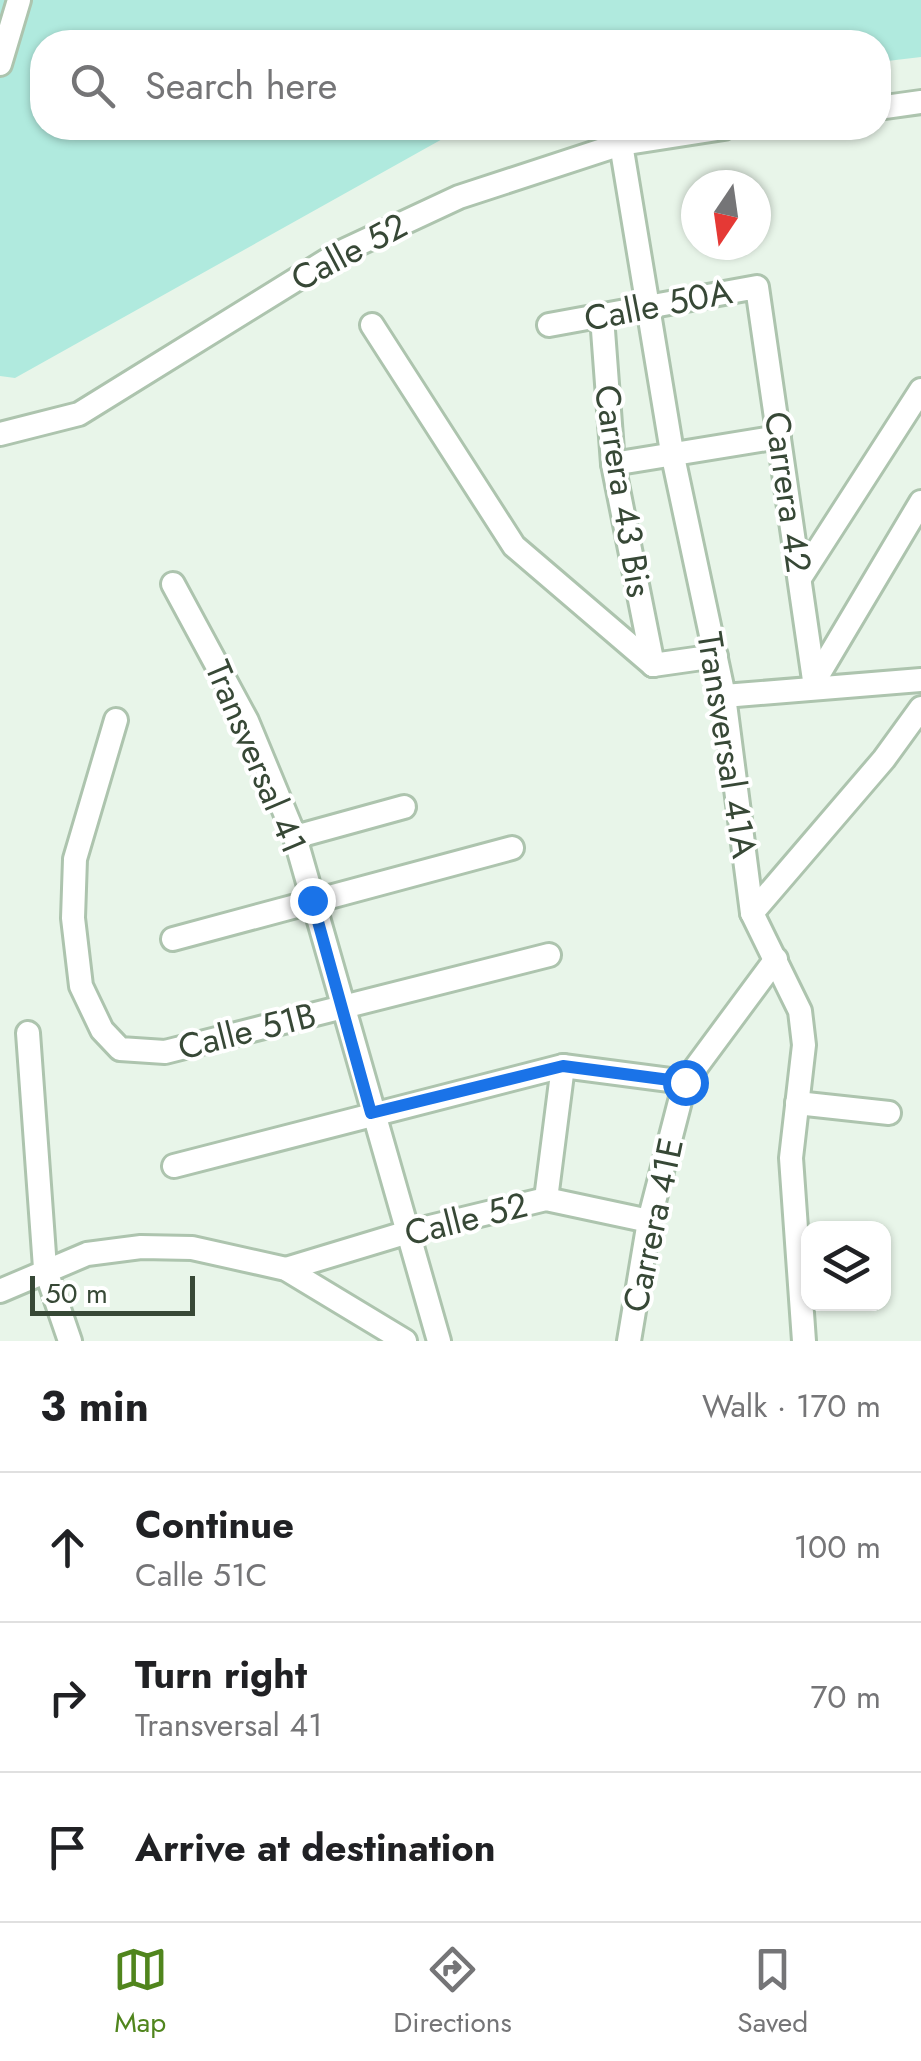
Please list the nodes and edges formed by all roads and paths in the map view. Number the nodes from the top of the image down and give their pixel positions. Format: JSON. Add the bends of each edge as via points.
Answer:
{"nodes":[{"id":1,"x":20,"y":0,"type":"edge"},
{"id":2,"x":0,"y":64,"type":"edge"},
{"id":3,"x":921,"y":102,"type":"edge"},
{"id":4,"x":891,"y":106,"type":"edge"},
{"id":5,"x":647,"y":140,"type":"edge"},
{"id":6,"x":621,"y":144,"type":"junction"},
{"id":7,"x":762,"y":296,"type":"joint"},
{"id":8,"x":650,"y":309,"type":"junction"},
{"id":9,"x":602,"y":317,"type":"junction"},
{"id":10,"x":372,"y":325,"type":"dead end"},
{"id":11,"x":549,"y":325,"type":"dead end"},
{"id":12,"x":921,"y":390,"type":"edge"},
{"id":13,"x":0,"y":434,"type":"edge"},
{"id":14,"x":780,"y":437,"type":"junction"},
{"id":15,"x":672,"y":452,"type":"junction"},
{"id":16,"x":613,"y":464,"type":"junction"},
{"id":17,"x":921,"y":502,"type":"edge"},
{"id":18,"x":800,"y":578,"type":"junction"},
{"id":19,"x":173,"y":584,"type":"dead end"},
{"id":20,"x":716,"y":656,"type":"junction"},
{"id":21,"x":653,"y":665,"type":"junction"},
{"id":22,"x":921,"y":680,"type":"edge"},
{"id":23,"x":815,"y":684,"type":"junction"},
{"id":24,"x":724,"y":696,"type":"junction"},
{"id":25,"x":921,"y":708,"type":"edge"},
{"id":26,"x":116,"y":720,"type":"dead end"},
{"id":27,"x":404,"y":806,"type":"dead end"},
{"id":28,"x":295,"y":837,"type":"junction"},
{"id":29,"x":512,"y":848,"type":"dead end"},
{"id":30,"x":312,"y":900,"type":"junction"},
{"id":31,"x":752,"y":913,"type":"junction"},
{"id":32,"x":173,"y":939,"type":"dead end"},
{"id":33,"x":549,"y":955,"type":"dead end"},
{"id":34,"x":776,"y":960,"type":"junction"},
{"id":35,"x":343,"y":1008,"type":"junction"},
{"id":36,"x":28,"y":1033,"type":"dead end"},
{"id":37,"x":563,"y":1066,"type":"junction"},
{"id":38,"x":685,"y":1082,"type":"junction"},
{"id":39,"x":797,"y":1103,"type":"junction"},
{"id":40,"x":371,"y":1113,"type":"junction"},
{"id":41,"x":889,"y":1113,"type":"dead end"},
{"id":42,"x":174,"y":1166,"type":"dead end"},
{"id":43,"x":546,"y":1199,"type":"junction"},
{"id":44,"x":649,"y":1222,"type":"junction"},
{"id":45,"x":405,"y":1233,"type":"junction"},
{"id":46,"x":44,"y":1268,"type":"junction"},
{"id":47,"x":286,"y":1269,"type":"junction"},
{"id":48,"x":0,"y":1291,"type":"edge"},
{"id":49,"x":70,"y":1341,"type":"edge"},
{"id":50,"x":405,"y":1341,"type":"edge"},
{"id":51,"x":439,"y":1341,"type":"edge"},
{"id":52,"x":629,"y":1341,"type":"edge"},
{"id":53,"x":804,"y":1341,"type":"edge"}],
"edges":[{"from":1,"to":2,"type":"street"},
{"from":3,"to":4,"type":"street"},
{"from":5,"to":6,"type":"street","name":"Calle 52"},
{"from":6,"to":8,"type":"street","name":"Transversal 41A"},
{"from":6,"to":13,"type":"street","name":"Calle 52","via":[[442,205],[339,253],[79,414]]},
{"from":7,"to":8,"type":"street","name":"Calle 50A","via":[[750,288]]},
{"from":7,"to":14,"type":"street","name":"Carrera 42"},
{"from":8,"to":9,"type":"street","name":"Calle 50A"},
{"from":8,"to":15,"type":"street","name":"Transversal 41A"},
{"from":9,"to":11,"type":"street","name":"Calle 50A"},
{"from":9,"to":16,"type":"street","name":"Carrera 43 Bis"},
{"from":10,"to":21,"type":"street","via":[[514,546]]},
{"from":12,"to":18,"type":"street"},
{"from":14,"to":15,"type":"street"},
{"from":14,"to":18,"type":"street","name":"Carrera 42"},
{"from":15,"to":16,"type":"street"},
{"from":15,"to":20,"type":"street","name":"Transversal 41A"},
{"from":16,"to":21,"type":"street","name":"Carrera 43 Bis"},
{"from":17,"to":23,"type":"street"},
{"from":18,"to":23,"type":"street","name":"Carrera 42"},
{"from":19,"to":28,"type":"street","name":"Transversal 41","via":[[247,720]]},
{"from":20,"to":21,"type":"street"},
{"from":20,"to":24,"type":"street","name":"Transversal 41A"},
{"from":22,"to":23,"type":"street"},
{"from":23,"to":24,"type":"street"},
{"from":24,"to":31,"type":"street","name":"Transversal 41A"},
{"from":25,"to":31,"type":"street"},
{"from":26,"to":35,"type":"street","name":"Calle 51B","via":[[75,859],[82,986],[102,1030],[120,1049],[165,1052]]},
{"from":27,"to":28,"type":"street"},
{"from":28,"to":30,"type":"street","name":"Transversal 41"},
{"from":29,"to":30,"type":"street"},
{"from":30,"to":32,"type":"street"},
{"from":30,"to":35,"type":"street","name":"Transversal 41"},
{"from":31,"to":34,"type":"street","name":"Transversal 41A"},
{"from":33,"to":35,"type":"street","name":"Calle 51B"},
{"from":34,"to":38,"type":"street","name":"Carrera 41E"},
{"from":34,"to":39,"type":"street","name":"Transversal 41A","via":[[800,1012],[804,1046]]},
{"from":35,"to":40,"type":"street","name":"Transversal 41"},
{"from":36,"to":46,"type":"street"},
{"from":37,"to":38,"type":"street"},
{"from":37,"to":40,"type":"street"},
{"from":37,"to":43,"type":"street"},
{"from":38,"to":44,"type":"street","name":"Carrera 41E"},
{"from":39,"to":41,"type":"street"},
{"from":39,"to":53,"type":"street","name":"Transversal 41A","via":[[791,1158]]},
{"from":40,"to":42,"type":"street"},
{"from":40,"to":45,"type":"street","name":"Transversal 41"},
{"from":43,"to":44,"type":"street","name":"Calle 52"},
{"from":43,"to":45,"type":"street","name":"Calle 52"},
{"from":44,"to":52,"type":"street","name":"Carrera 41E"},
{"from":45,"to":47,"type":"street","name":"Calle 52"},
{"from":45,"to":51,"type":"street","name":"Transversal 41"},
{"from":46,"to":47,"type":"street","via":[[140,1247],[192,1248]]},
{"from":46,"to":48,"type":"street"},
{"from":46,"to":49,"type":"street"},
{"from":47,"to":50,"type":"street"}]}
